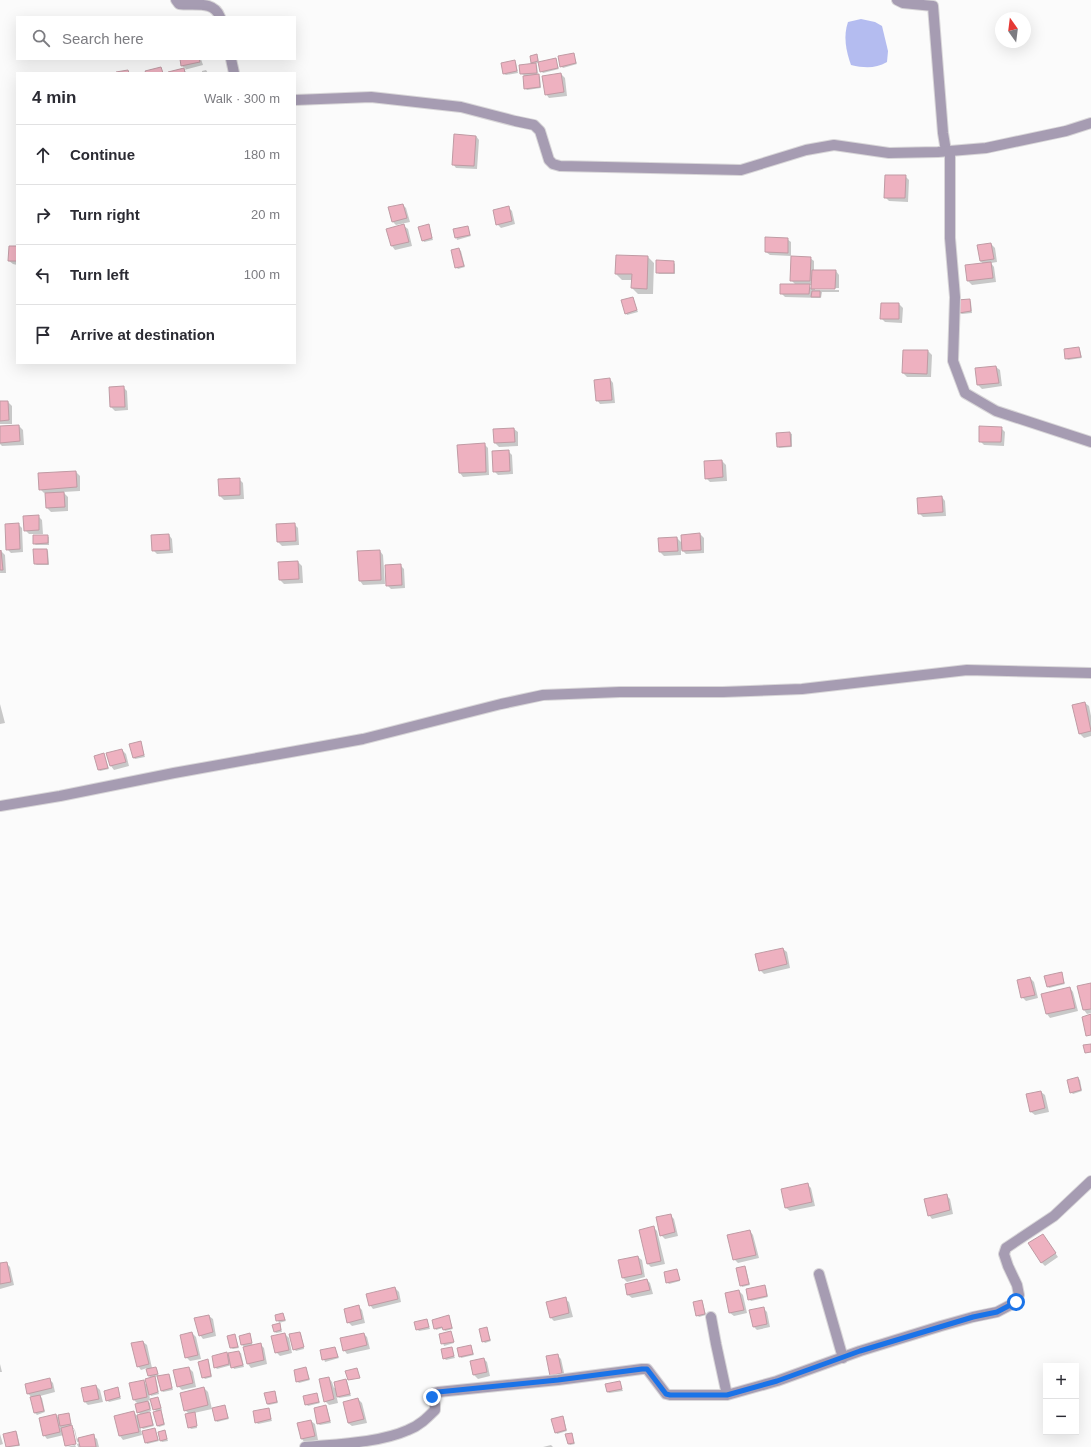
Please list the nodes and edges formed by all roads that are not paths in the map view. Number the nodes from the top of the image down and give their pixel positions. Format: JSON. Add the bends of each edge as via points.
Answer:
{"nodes":[{"id":1,"x":176,"y":0,"type":"edge"},
{"id":2,"x":897,"y":0,"type":"edge"},
{"id":3,"x":219,"y":16,"type":"edge"},
{"id":4,"x":231,"y":60,"type":"edge"},
{"id":5,"x":234,"y":72,"type":"edge"},
{"id":6,"x":296,"y":100,"type":"edge"},
{"id":7,"x":1091,"y":123,"type":"edge"},
{"id":8,"x":948,"y":151,"type":"junction"},
{"id":9,"x":1091,"y":442,"type":"edge"},
{"id":10,"x":1091,"y":673,"type":"edge"},
{"id":11,"x":0,"y":806,"type":"edge"},
{"id":12,"x":1091,"y":1181,"type":"edge"},
{"id":13,"x":819,"y":1274,"type":"dead end"},
{"id":14,"x":712,"y":1316,"type":"dead end"},
{"id":15,"x":843,"y":1358,"type":"junction"},
{"id":16,"x":727,"y":1395,"type":"junction"},
{"id":17,"x":304,"y":1447,"type":"edge"}],
"edges":[{"from":1,"to":3,"type":"street","via":[[179,4],[187,5],[207,3]]},
{"from":2,"to":8,"type":"street","via":[[933,6],[942,125]]},
{"from":4,"to":5,"type":"street"},
{"from":6,"to":8,"type":"street","via":[[370,97],[462,107],[534,125],[540,131],[549,160],[560,166],[741,170],[806,150],[834,145],[890,152]]},
{"from":7,"to":8,"type":"street","via":[[986,148]]},
{"from":8,"to":9,"type":"street","via":[[950,238],[955,297],[953,361],[965,393],[996,411]]},
{"from":10,"to":11,"type":"street","via":[[967,670],[802,690],[543,695],[363,739]]},
{"from":12,"to":15,"type":"street","via":[[1054,1216],[1006,1248],[1004,1254],[1019,1295],[1016,1302],[997,1312],[941,1326]]},
{"from":13,"to":15,"type":"street"},
{"from":14,"to":16,"type":"street"},
{"from":15,"to":16,"type":"street"},
{"from":16,"to":17,"type":"street","via":[[666,1394],[647,1369],[438,1392],[432,1395],[435,1410],[423,1422],[408,1430],[375,1439]]}]}
